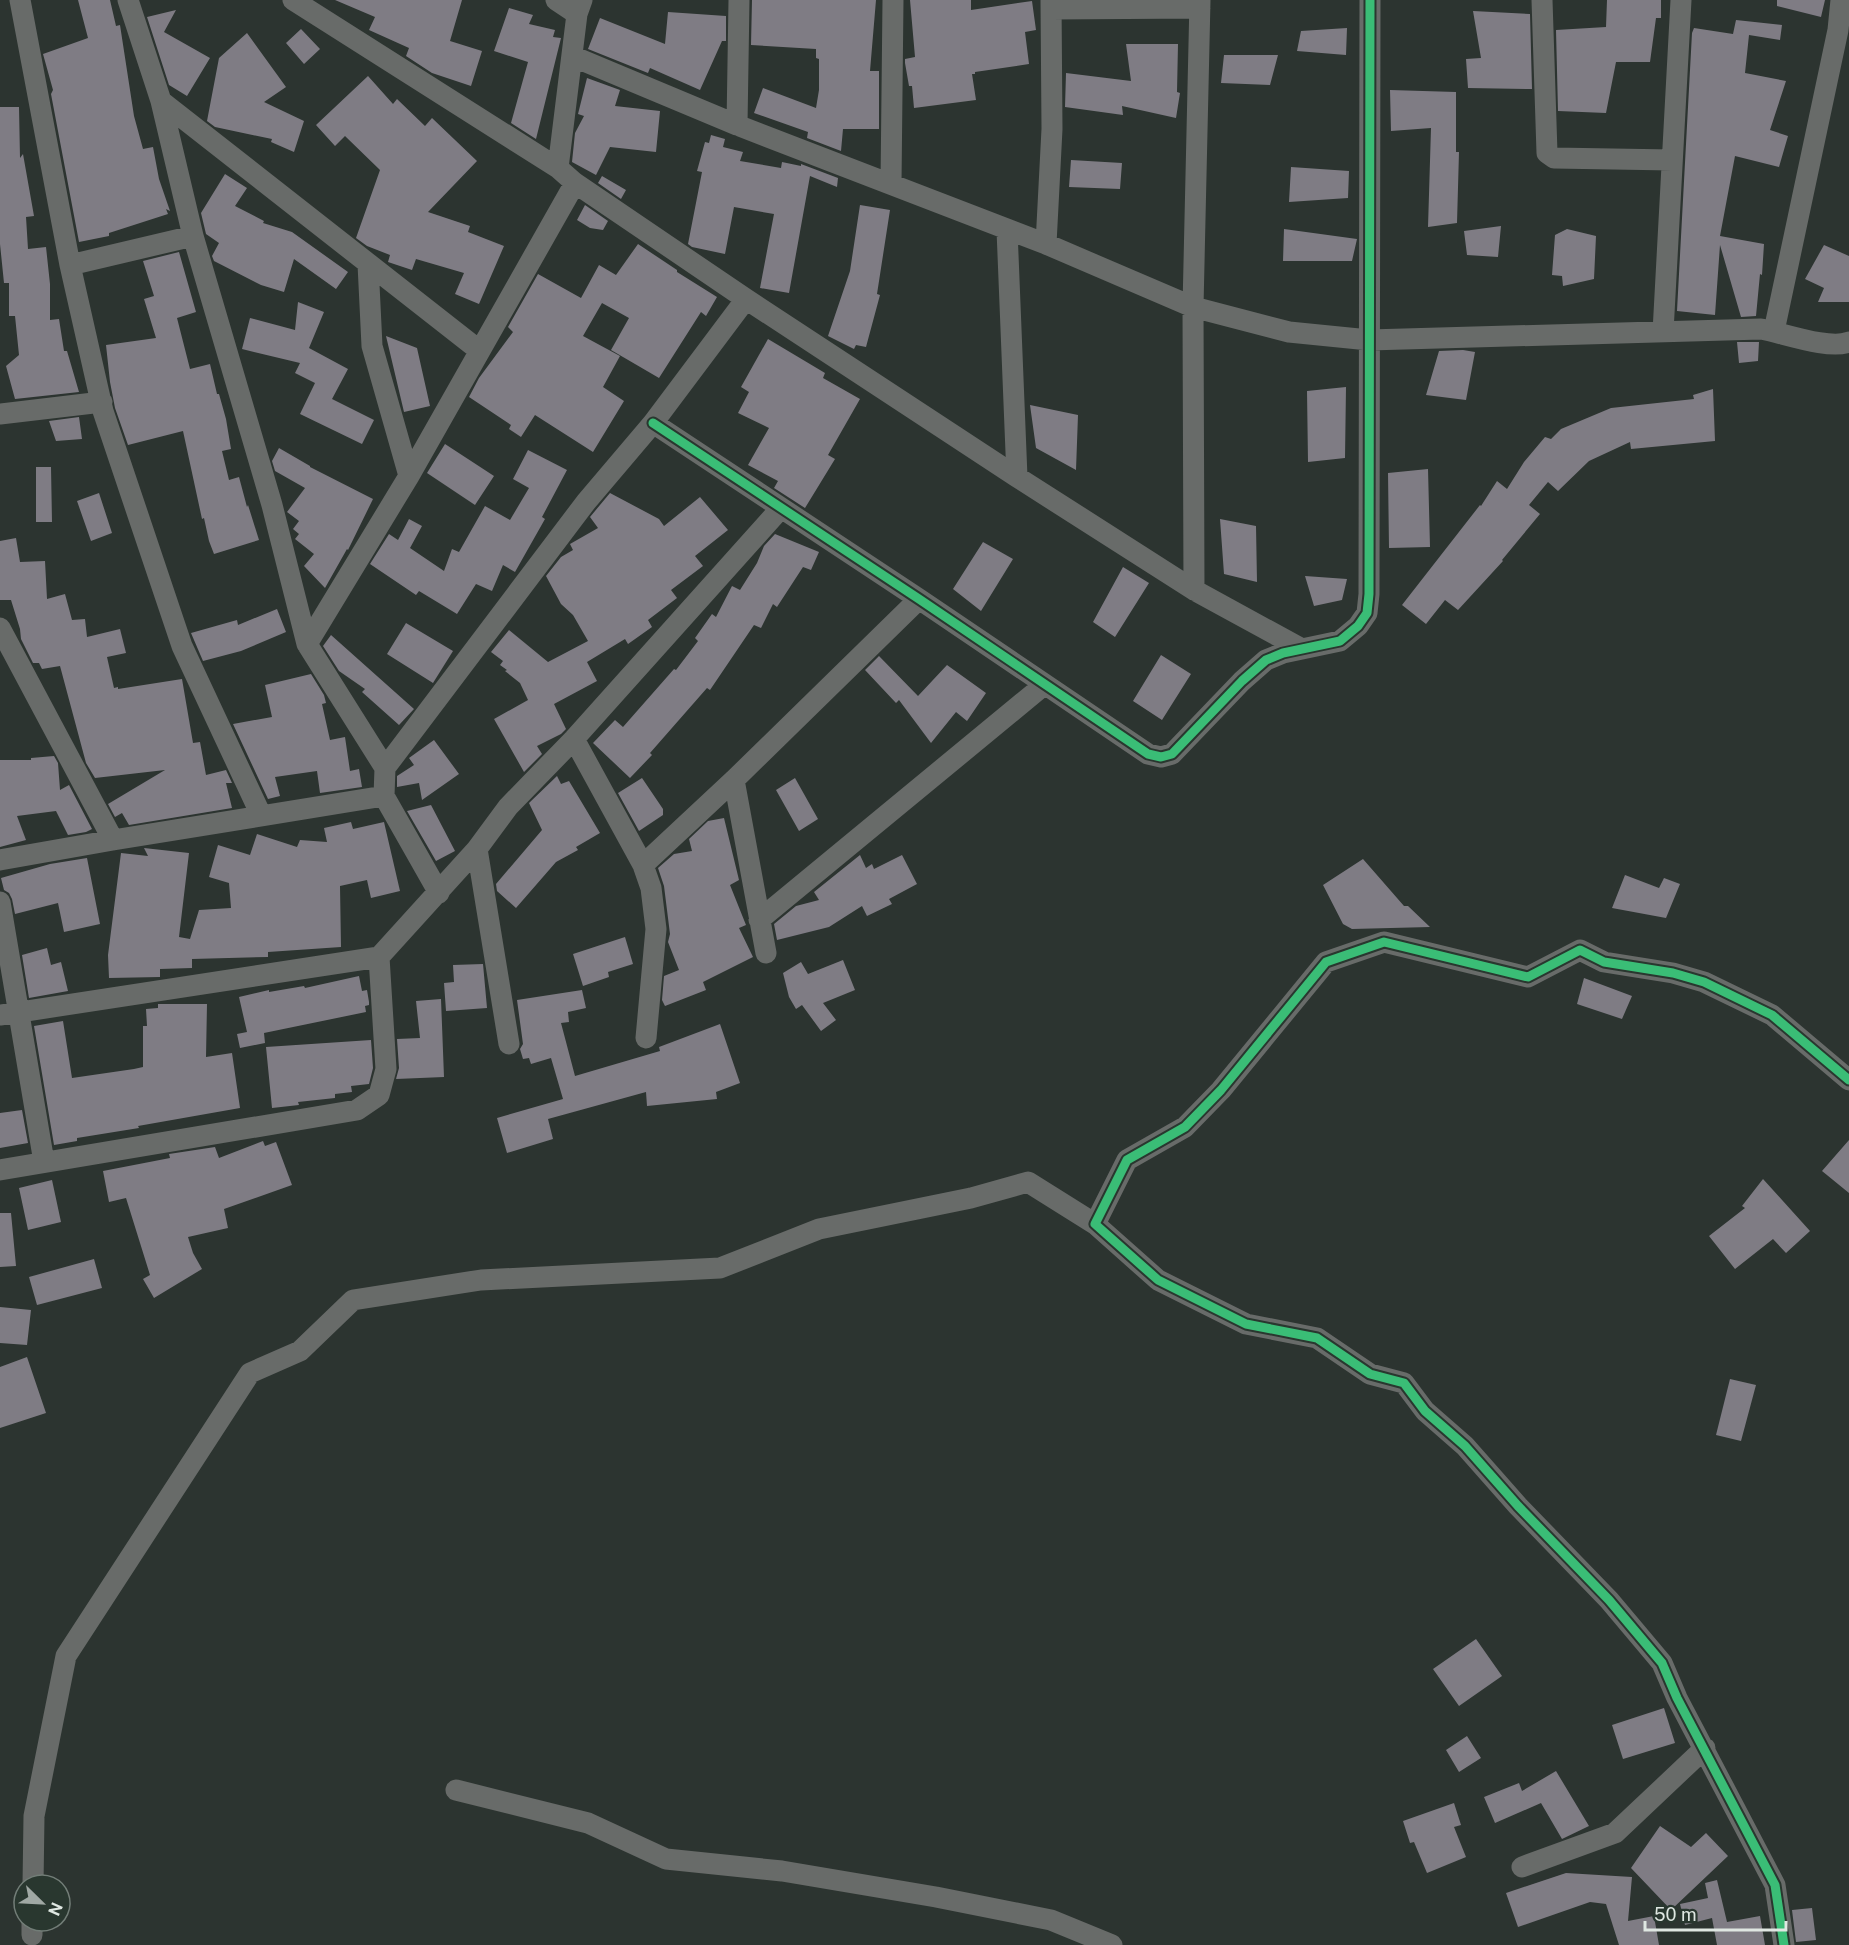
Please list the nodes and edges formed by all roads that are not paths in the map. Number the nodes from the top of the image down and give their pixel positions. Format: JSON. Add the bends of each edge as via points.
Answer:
{"nodes":[{"id":1,"x":20,"y":0,"type":"edge"},
{"id":2,"x":128,"y":0,"type":"edge"},
{"id":3,"x":292,"y":0,"type":"edge"},
{"id":4,"x":556,"y":0,"type":"edge"},
{"id":5,"x":739,"y":0,"type":"edge"},
{"id":6,"x":893,"y":0,"type":"edge"},
{"id":7,"x":1370,"y":0,"type":"edge"},
{"id":8,"x":1542,"y":0,"type":"edge"},
{"id":9,"x":1681,"y":0,"type":"edge"},
{"id":10,"x":1841,"y":0,"type":"edge"},
{"id":11,"x":1051,"y":4,"type":"edge"},
{"id":12,"x":1200,"y":4,"type":"edge"},
{"id":13,"x":579,"y":7,"type":"edge"},
{"id":14,"x":572,"y":56,"type":"junction"},
{"id":15,"x":161,"y":101,"type":"junction"},
{"id":16,"x":737,"y":125,"type":"junction"},
{"id":17,"x":1672,"y":160,"type":"junction"},
{"id":18,"x":558,"y":168,"type":"junction"},
{"id":19,"x":575,"y":183,"type":"junction"},
{"id":20,"x":891,"y":184,"type":"junction"},
{"id":21,"x":1007,"y":230,"type":"junction"},
{"id":22,"x":193,"y":236,"type":"junction"},
{"id":23,"x":1046,"y":244,"type":"junction"},
{"id":24,"x":368,"y":264,"type":"junction"},
{"id":25,"x":70,"y":265,"type":"junction"},
{"id":26,"x":746,"y":299,"type":"junction"},
{"id":27,"x":1193,"y":307,"type":"junction"},
{"id":28,"x":1774,"y":331,"type":"junction"},
{"id":29,"x":1663,"y":332,"type":"junction"},
{"id":30,"x":1370,"y":340,"type":"junction"},
{"id":31,"x":1849,"y":342,"type":"edge"},
{"id":32,"x":480,"y":351,"type":"junction"},
{"id":33,"x":102,"y":402,"type":"junction"},
{"id":34,"x":0,"y":414,"type":"edge"},
{"id":35,"x":653,"y":423,"type":"junction"},
{"id":36,"x":409,"y":476,"type":"junction"},
{"id":37,"x":1017,"y":477,"type":"junction"},
{"id":38,"x":781,"y":508,"type":"junction"},
{"id":39,"x":1194,"y":590,"type":"junction"},
{"id":40,"x":919,"y":600,"type":"junction"},
{"id":41,"x":0,"y":627,"type":"edge"},
{"id":42,"x":307,"y":644,"type":"junction"},
{"id":43,"x":1302,"y":649,"type":"junction"},
{"id":44,"x":1044,"y":685,"type":"junction"},
{"id":45,"x":574,"y":739,"type":"junction"},
{"id":46,"x":385,"y":768,"type":"junction"},
{"id":47,"x":734,"y":780,"type":"junction"},
{"id":48,"x":384,"y":796,"type":"junction"},
{"id":49,"x":261,"y":815,"type":"junction"},
{"id":50,"x":113,"y":840,"type":"junction"},
{"id":51,"x":477,"y":849,"type":"junction"},
{"id":52,"x":0,"y":860,"type":"edge"},
{"id":53,"x":643,"y":865,"type":"junction"},
{"id":54,"x":439,"y":893,"type":"junction"},
{"id":55,"x":0,"y":902,"type":"edge"},
{"id":56,"x":759,"y":920,"type":"junction"},
{"id":57,"x":765,"y":953,"type":"dead end"},
{"id":58,"x":379,"y":957,"type":"junction"},
{"id":59,"x":10,"y":1014,"type":"edge"},
{"id":60,"x":646,"y":1038,"type":"dead end"},
{"id":61,"x":509,"y":1044,"type":"dead end"},
{"id":62,"x":1849,"y":1080,"type":"edge"},
{"id":63,"x":44,"y":1162,"type":"junction"},
{"id":64,"x":0,"y":1170,"type":"edge"},
{"id":65,"x":1095,"y":1224,"type":"junction"},
{"id":66,"x":1705,"y":1748,"type":"junction"},
{"id":67,"x":456,"y":1790,"type":"dead end"},
{"id":68,"x":1522,"y":1867,"type":"dead end"},
{"id":69,"x":33,"y":1873,"type":"edge"},
{"id":70,"x":1112,"y":1945,"type":"edge"},
{"id":71,"x":1784,"y":1945,"type":"edge"}],
"edges":[{"from":1,"to":25,"type":"street"},
{"from":2,"to":15,"type":"street"},
{"from":3,"to":18,"type":"street"},
{"from":4,"to":13,"type":"street"},
{"from":5,"to":16,"type":"street"},
{"from":6,"to":20,"type":"street"},
{"from":7,"to":30,"type":"street"},
{"from":8,"to":17,"type":"street","via":[[1547,153],[1554,158]]},
{"from":9,"to":17,"type":"street"},
{"from":10,"to":28,"type":"street","via":[[1838,30]]},
{"from":11,"to":12,"type":"street"},
{"from":11,"to":23,"type":"street","via":[[1052,129]]},
{"from":12,"to":27,"type":"street"},
{"from":13,"to":14,"type":"street"},
{"from":14,"to":16,"type":"street"},
{"from":14,"to":18,"type":"street"},
{"from":15,"to":22,"type":"street"},
{"from":15,"to":24,"type":"street"},
{"from":16,"to":20,"type":"street"},
{"from":17,"to":29,"type":"street"},
{"from":18,"to":19,"type":"street"},
{"from":19,"to":26,"type":"street"},
{"from":19,"to":32,"type":"street"},
{"from":20,"to":21,"type":"street"},
{"from":21,"to":23,"type":"street"},
{"from":21,"to":37,"type":"street"},
{"from":22,"to":25,"type":"street"},
{"from":22,"to":42,"type":"street","via":[[272,505]]},
{"from":23,"to":27,"type":"street"},
{"from":24,"to":32,"type":"street"},
{"from":24,"to":36,"type":"street","via":[[372,346]]},
{"from":25,"to":33,"type":"street"},
{"from":26,"to":35,"type":"street"},
{"from":26,"to":37,"type":"street"},
{"from":27,"to":30,"type":"street","via":[[1289,332]]},
{"from":27,"to":39,"type":"street"},
{"from":28,"to":29,"type":"street"},
{"from":28,"to":31,"type":"street","via":[[1824,343]]},
{"from":29,"to":30,"type":"street"},
{"from":30,"to":43,"type":"street","via":[[1367,613],[1340,641]]},
{"from":32,"to":36,"type":"street"},
{"from":33,"to":34,"type":"street"},
{"from":33,"to":49,"type":"street","via":[[182,646]]},
{"from":35,"to":38,"type":"street"},
{"from":35,"to":46,"type":"street","via":[[586,502]]},
{"from":36,"to":42,"type":"street"},
{"from":37,"to":39,"type":"street"},
{"from":38,"to":40,"type":"street"},
{"from":38,"to":45,"type":"street"},
{"from":39,"to":43,"type":"street"},
{"from":40,"to":44,"type":"street"},
{"from":40,"to":47,"type":"street"},
{"from":41,"to":50,"type":"street"},
{"from":42,"to":46,"type":"street"},
{"from":43,"to":44,"type":"street","via":[[1266,660],[1172,754],[1161,757],[1148,754]]},
{"from":44,"to":56,"type":"street"},
{"from":45,"to":51,"type":"street","via":[[508,807]]},
{"from":45,"to":53,"type":"street"},
{"from":46,"to":48,"type":"street"},
{"from":47,"to":53,"type":"street"},
{"from":47,"to":56,"type":"street"},
{"from":48,"to":49,"type":"street"},
{"from":48,"to":54,"type":"street"},
{"from":49,"to":50,"type":"street"},
{"from":50,"to":52,"type":"street"},
{"from":51,"to":54,"type":"street"},
{"from":51,"to":61,"type":"street"},
{"from":53,"to":60,"type":"street","via":[[651,888],[656,929]]},
{"from":54,"to":58,"type":"street"},
{"from":55,"to":59,"type":"street"},
{"from":56,"to":57,"type":"street"},
{"from":58,"to":59,"type":"street"},
{"from":58,"to":63,"type":"street","via":[[386,1069],[379,1095],[357,1110]]},
{"from":59,"to":63,"type":"street"},
{"from":62,"to":65,"type":"street","via":[[1772,1015],[1704,982],[1604,962],[1580,950],[1527,977],[1384,942],[1326,962],[1221,1090],[1185,1127],[1127,1160]]},
{"from":63,"to":64,"type":"street"},
{"from":65,"to":66,"type":"street","via":[[1158,1280],[1246,1324],[1317,1338],[1370,1374],[1404,1383],[1425,1411],[1466,1446],[1525,1514],[1609,1600],[1662,1663]]},
{"from":65,"to":69,"type":"street","via":[[1028,1182],[971,1198],[819,1229],[720,1268],[481,1280],[353,1300],[300,1351],[250,1373],[66,1656],[34,1816]]},
{"from":66,"to":68,"type":"street","via":[[1615,1833]]},
{"from":66,"to":71,"type":"street","via":[[1775,1885]]},
{"from":67,"to":70,"type":"street","via":[[588,1823],[666,1859],[782,1872],[936,1897],[1051,1920]]}]}
